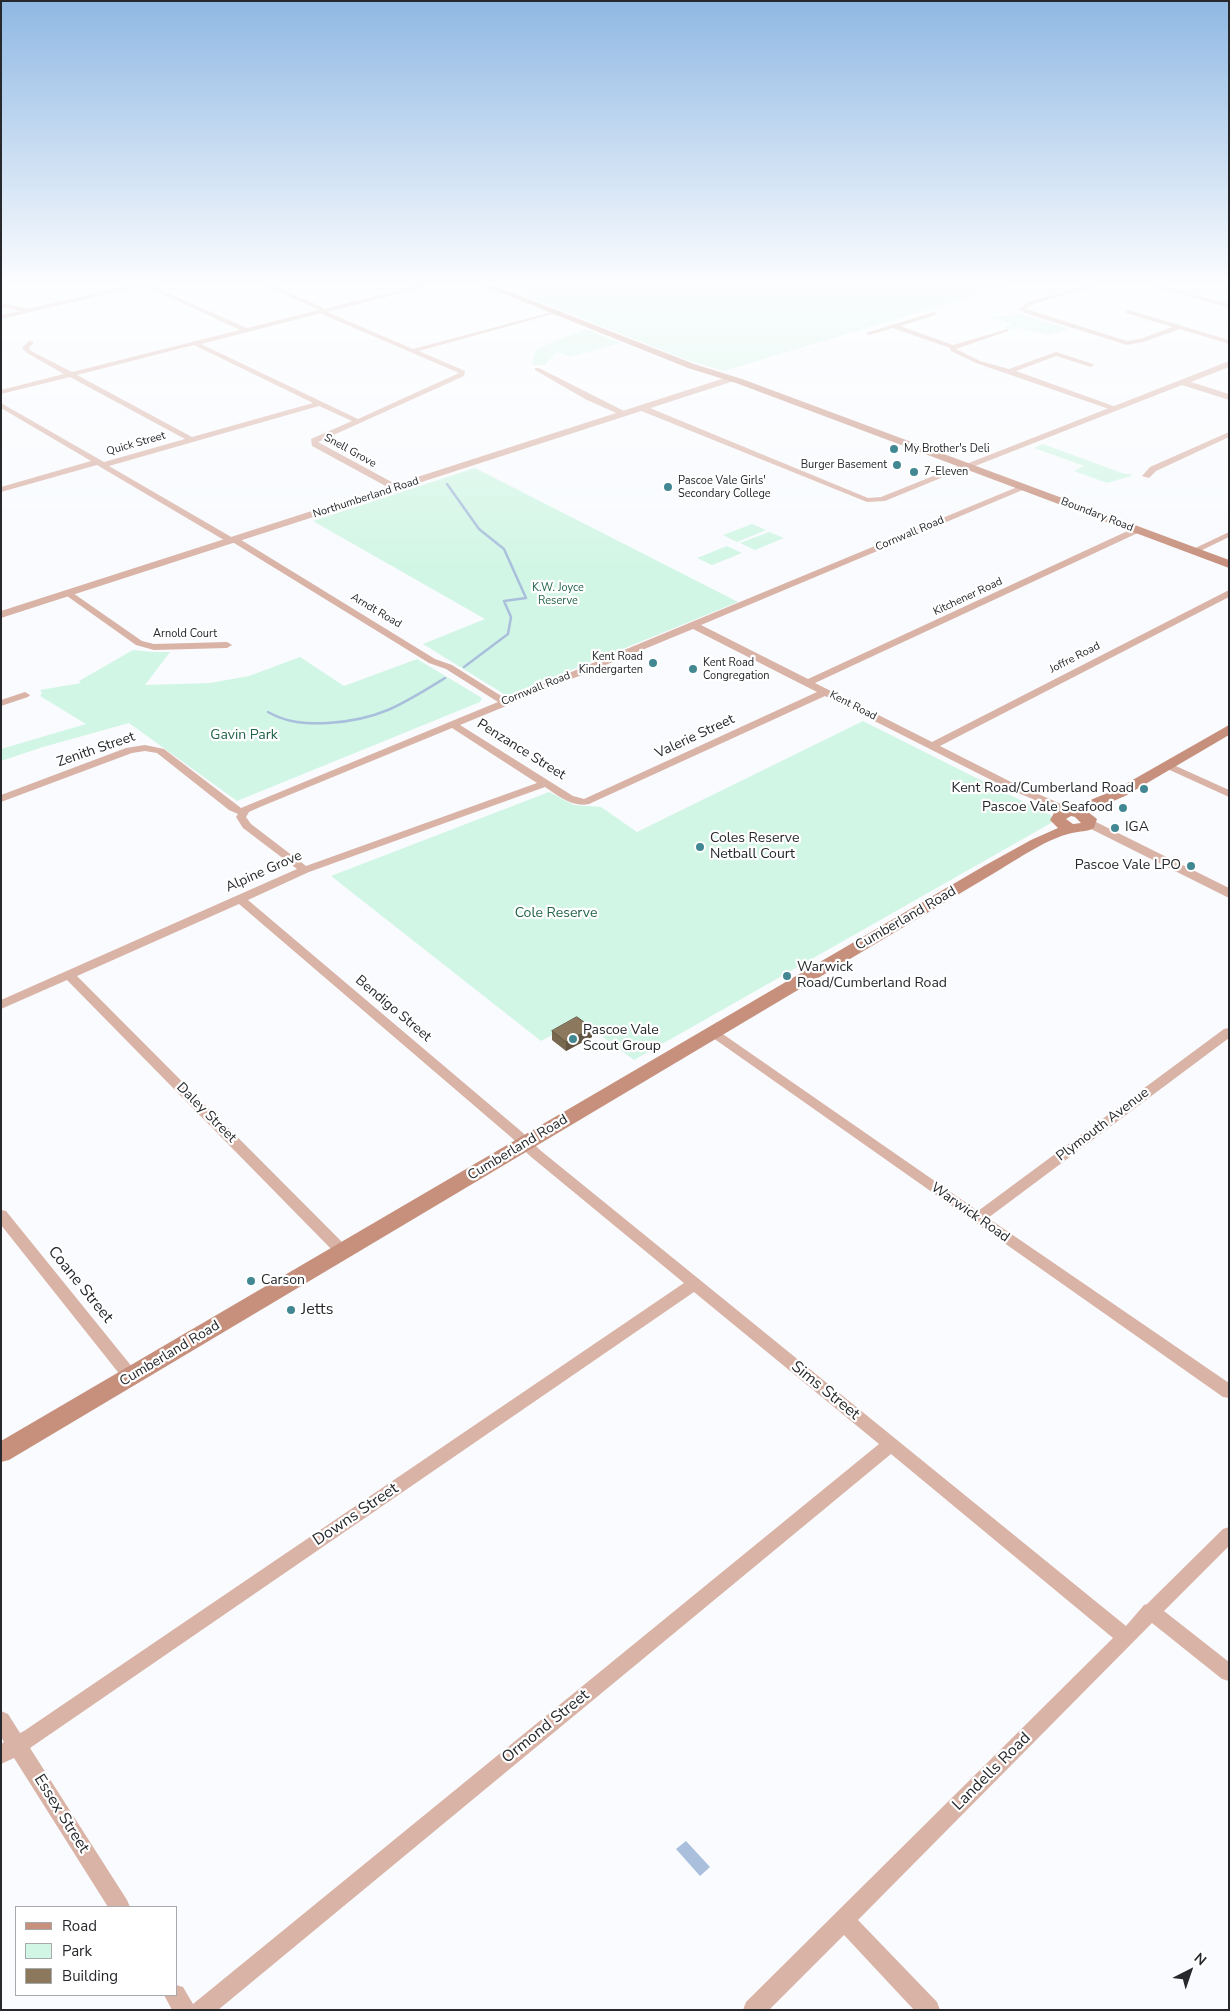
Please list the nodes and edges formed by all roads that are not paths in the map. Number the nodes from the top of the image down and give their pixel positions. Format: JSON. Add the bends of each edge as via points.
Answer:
{"nodes":[{"id":1,"x":48,"y":380,"type":"edge"},
{"id":2,"x":82,"y":380,"type":"edge"},
{"id":3,"x":272,"y":380,"type":"edge"},
{"id":4,"x":451,"y":380,"type":"edge"},
{"id":5,"x":557,"y":380,"type":"edge"},
{"id":6,"x":728,"y":380,"type":"edge"},
{"id":7,"x":733,"y":380,"type":"edge"},
{"id":8,"x":1034,"y":380,"type":"edge"},
{"id":9,"x":1187,"y":380,"type":"edge"},
{"id":10,"x":1181,"y":382,"type":"junction"},
{"id":11,"x":1,"y":392,"type":"edge"},
{"id":12,"x":1229,"y":397,"type":"edge"},
{"id":13,"x":320,"y":403,"type":"junction"},
{"id":14,"x":1,"y":405,"type":"edge"},
{"id":15,"x":642,"y":408,"type":"junction"},
{"id":16,"x":1115,"y":408,"type":"junction"},
{"id":17,"x":626,"y":414,"type":"junction"},
{"id":18,"x":357,"y":421,"type":"junction"},
{"id":19,"x":1229,"y":434,"type":"edge"},
{"id":20,"x":192,"y":440,"type":"junction"},
{"id":21,"x":101,"y":463,"type":"junction"},
{"id":22,"x":966,"y":466,"type":"junction"},
{"id":23,"x":1146,"y":476,"type":"dead end"},
{"id":24,"x":1022,"y":487,"type":"junction"},
{"id":25,"x":396,"y":488,"type":"junction"},
{"id":26,"x":1,"y":490,"type":"edge"},
{"id":27,"x":1137,"y":530,"type":"junction"},
{"id":28,"x":1229,"y":534,"type":"edge"},
{"id":29,"x":234,"y":541,"type":"junction"},
{"id":30,"x":1193,"y":551,"type":"junction"},
{"id":31,"x":1229,"y":564,"type":"edge"},
{"id":32,"x":1229,"y":593,"type":"edge"},
{"id":33,"x":70,"y":594,"type":"junction"},
{"id":34,"x":1,"y":615,"type":"edge"},
{"id":35,"x":693,"y":625,"type":"junction"},
{"id":36,"x":227,"y":645,"type":"dead end"},
{"id":37,"x":808,"y":683,"type":"junction"},
{"id":38,"x":825,"y":692,"type":"junction"},
{"id":39,"x":25,"y":695,"type":"dead end"},
{"id":40,"x":505,"y":702,"type":"junction"},
{"id":41,"x":1,"y":703,"type":"edge"},
{"id":42,"x":452,"y":724,"type":"junction"},
{"id":43,"x":1229,"y":729,"type":"edge"},
{"id":44,"x":933,"y":746,"type":"junction"},
{"id":45,"x":1167,"y":765,"type":"junction"},
{"id":46,"x":546,"y":783,"type":"junction"},
{"id":47,"x":1229,"y":794,"type":"edge"},
{"id":48,"x":1,"y":799,"type":"edge"},
{"id":49,"x":575,"y":801,"type":"joint"},
{"id":50,"x":243,"y":812,"type":"junction"},
{"id":51,"x":1074,"y":820,"type":"junction"},
{"id":52,"x":305,"y":870,"type":"junction"},
{"id":53,"x":1229,"y":894,"type":"edge"},
{"id":54,"x":240,"y":899,"type":"junction"},
{"id":55,"x":69,"y":974,"type":"junction"},
{"id":56,"x":1,"y":1005,"type":"edge"},
{"id":57,"x":1229,"y":1032,"type":"edge"},
{"id":58,"x":712,"y":1034,"type":"junction"},
{"id":59,"x":526,"y":1144,"type":"junction"},
{"id":60,"x":1,"y":1214,"type":"edge"},
{"id":61,"x":978,"y":1218,"type":"junction"},
{"id":62,"x":342,"y":1252,"type":"junction"},
{"id":63,"x":694,"y":1284,"type":"junction"},
{"id":64,"x":131,"y":1377,"type":"junction"},
{"id":65,"x":1229,"y":1392,"type":"edge"},
{"id":66,"x":891,"y":1444,"type":"junction"},
{"id":67,"x":1,"y":1453,"type":"edge"},
{"id":68,"x":1229,"y":1534,"type":"edge"},
{"id":69,"x":1150,"y":1611,"type":"junction"},
{"id":70,"x":1126,"y":1637,"type":"junction"},
{"id":71,"x":1229,"y":1673,"type":"edge"},
{"id":72,"x":1,"y":1720,"type":"edge"},
{"id":73,"x":9,"y":1750,"type":"edge"},
{"id":74,"x":119,"y":1906,"type":"edge"},
{"id":75,"x":844,"y":1920,"type":"junction"},
{"id":76,"x":176,"y":1996,"type":"edge"},
{"id":77,"x":185,"y":2010,"type":"edge"},
{"id":78,"x":201,"y":2010,"type":"edge"},
{"id":79,"x":754,"y":2010,"type":"edge"},
{"id":80,"x":929,"y":2010,"type":"edge"}],
"edges":[{"from":1,"to":11,"type":"street"},
{"from":2,"to":20,"type":"street"},
{"from":3,"to":13,"type":"street"},
{"from":4,"to":18,"type":"street","name":"Snell Grove"},
{"from":5,"to":17,"type":"street"},
{"from":6,"to":15,"type":"street","name":"Northumberland Road"},
{"from":7,"to":22,"type":"main road","name":"Boundary Road"},
{"from":8,"to":16,"type":"street"},
{"from":9,"to":10,"type":"street"},
{"from":10,"to":12,"type":"street"},
{"from":10,"to":16,"type":"street"},
{"from":13,"to":18,"type":"street"},
{"from":13,"to":20,"type":"street","name":"Quick Street"},
{"from":14,"to":21,"type":"street","name":"Arndt Road"},
{"from":15,"to":17,"type":"street","name":"Northumberland Road"},
{"from":15,"to":22,"type":"street","via":[[867,500],[879,500]]},
{"from":16,"to":22,"type":"street"},
{"from":17,"to":25,"type":"street","name":"Northumberland Road"},
{"from":18,"to":25,"type":"street","name":"Snell Grove","via":[[314,442]]},
{"from":19,"to":23,"type":"street","via":[[1153,469]]},
{"from":20,"to":21,"type":"street","name":"Quick Street"},
{"from":21,"to":26,"type":"street","name":"Quick Street"},
{"from":21,"to":29,"type":"street","name":"Arndt Road"},
{"from":22,"to":24,"type":"main road","name":"Boundary Road"},
{"from":24,"to":27,"type":"main road","name":"Boundary Road"},
{"from":24,"to":35,"type":"street","name":"Cornwall Road"},
{"from":25,"to":29,"type":"street","name":"Northumberland Road"},
{"from":27,"to":30,"type":"main road","name":"Boundary Road"},
{"from":27,"to":37,"type":"street","name":"Kitchener Road"},
{"from":28,"to":30,"type":"street"},
{"from":29,"to":33,"type":"street","name":"Northumberland Road"},
{"from":29,"to":40,"type":"street","name":"Arndt Road"},
{"from":30,"to":31,"type":"main road","name":"Boundary Road"},
{"from":32,"to":44,"type":"street","name":"Joffre Road"},
{"from":33,"to":34,"type":"street","name":"Northumberland Road"},
{"from":33,"to":36,"type":"street","name":"Arnold Court","via":[[139,644],[154,647]]},
{"from":35,"to":37,"type":"street","name":"Kent Road"},
{"from":35,"to":40,"type":"street","name":"Cornwall Road"},
{"from":37,"to":38,"type":"street","name":"Kent Road"},
{"from":38,"to":44,"type":"street","name":"Kent Road"},
{"from":38,"to":49,"type":"street","name":"Valerie Street","via":[[595,798]]},
{"from":39,"to":41,"type":"street"},
{"from":40,"to":42,"type":"street","name":"Cornwall Road"},
{"from":42,"to":46,"type":"street","name":"Penzance Street"},
{"from":42,"to":50,"type":"street","name":"Cornwall Road"},
{"from":43,"to":45,"type":"main road","name":"Cumberland Road"},
{"from":44,"to":51,"type":"street","name":"Kent Road"},
{"from":45,"to":47,"type":"street"},
{"from":45,"to":51,"type":"main road","name":"Cumberland Road"},
{"from":46,"to":49,"type":"street","name":"Penzance Street"},
{"from":46,"to":52,"type":"street","name":"Alpine Grove"},
{"from":48,"to":50,"type":"street","name":"Zenith Street","via":[[130,750],[145,748],[160,751],[233,808]]},
{"from":50,"to":52,"type":"street","via":[[241,818],[248,826]]},
{"from":51,"to":53,"type":"street","name":"Kent Road"},
{"from":51,"to":58,"type":"main road","name":"Cumberland Road"},
{"from":52,"to":54,"type":"street","name":"Alpine Grove"},
{"from":54,"to":55,"type":"street","name":"Alpine Grove"},
{"from":54,"to":59,"type":"street","name":"Bendigo Street"},
{"from":55,"to":56,"type":"street","name":"Alpine Grove"},
{"from":55,"to":62,"type":"street","name":"Daley Street"},
{"from":57,"to":61,"type":"street","name":"Plymouth Avenue"},
{"from":58,"to":59,"type":"main road","name":"Cumberland Road"},
{"from":58,"to":61,"type":"street","name":"Warwick Road"},
{"from":59,"to":62,"type":"main road","name":"Cumberland Road"},
{"from":59,"to":63,"type":"street","name":"Sims Street"},
{"from":60,"to":64,"type":"street","name":"Coane Street"},
{"from":61,"to":65,"type":"street","name":"Warwick Road"},
{"from":62,"to":64,"type":"main road","name":"Cumberland Road"},
{"from":63,"to":66,"type":"street","name":"Sims Street"},
{"from":63,"to":73,"type":"street","name":"Downs Street"},
{"from":64,"to":67,"type":"main road","name":"Cumberland Road"},
{"from":66,"to":70,"type":"street","name":"Sims Street"},
{"from":66,"to":78,"type":"street","name":"Ormond Street"},
{"from":68,"to":69,"type":"street","name":"Landells Road"},
{"from":69,"to":70,"type":"street","name":"Landells Road"},
{"from":69,"to":71,"type":"street"},
{"from":70,"to":75,"type":"street","name":"Landells Road"},
{"from":72,"to":73,"type":"street","name":"Essex Street"},
{"from":73,"to":74,"type":"street","name":"Essex Street"},
{"from":75,"to":79,"type":"street","name":"Landells Road"},
{"from":75,"to":80,"type":"street"},
{"from":76,"to":77,"type":"street"}]}
